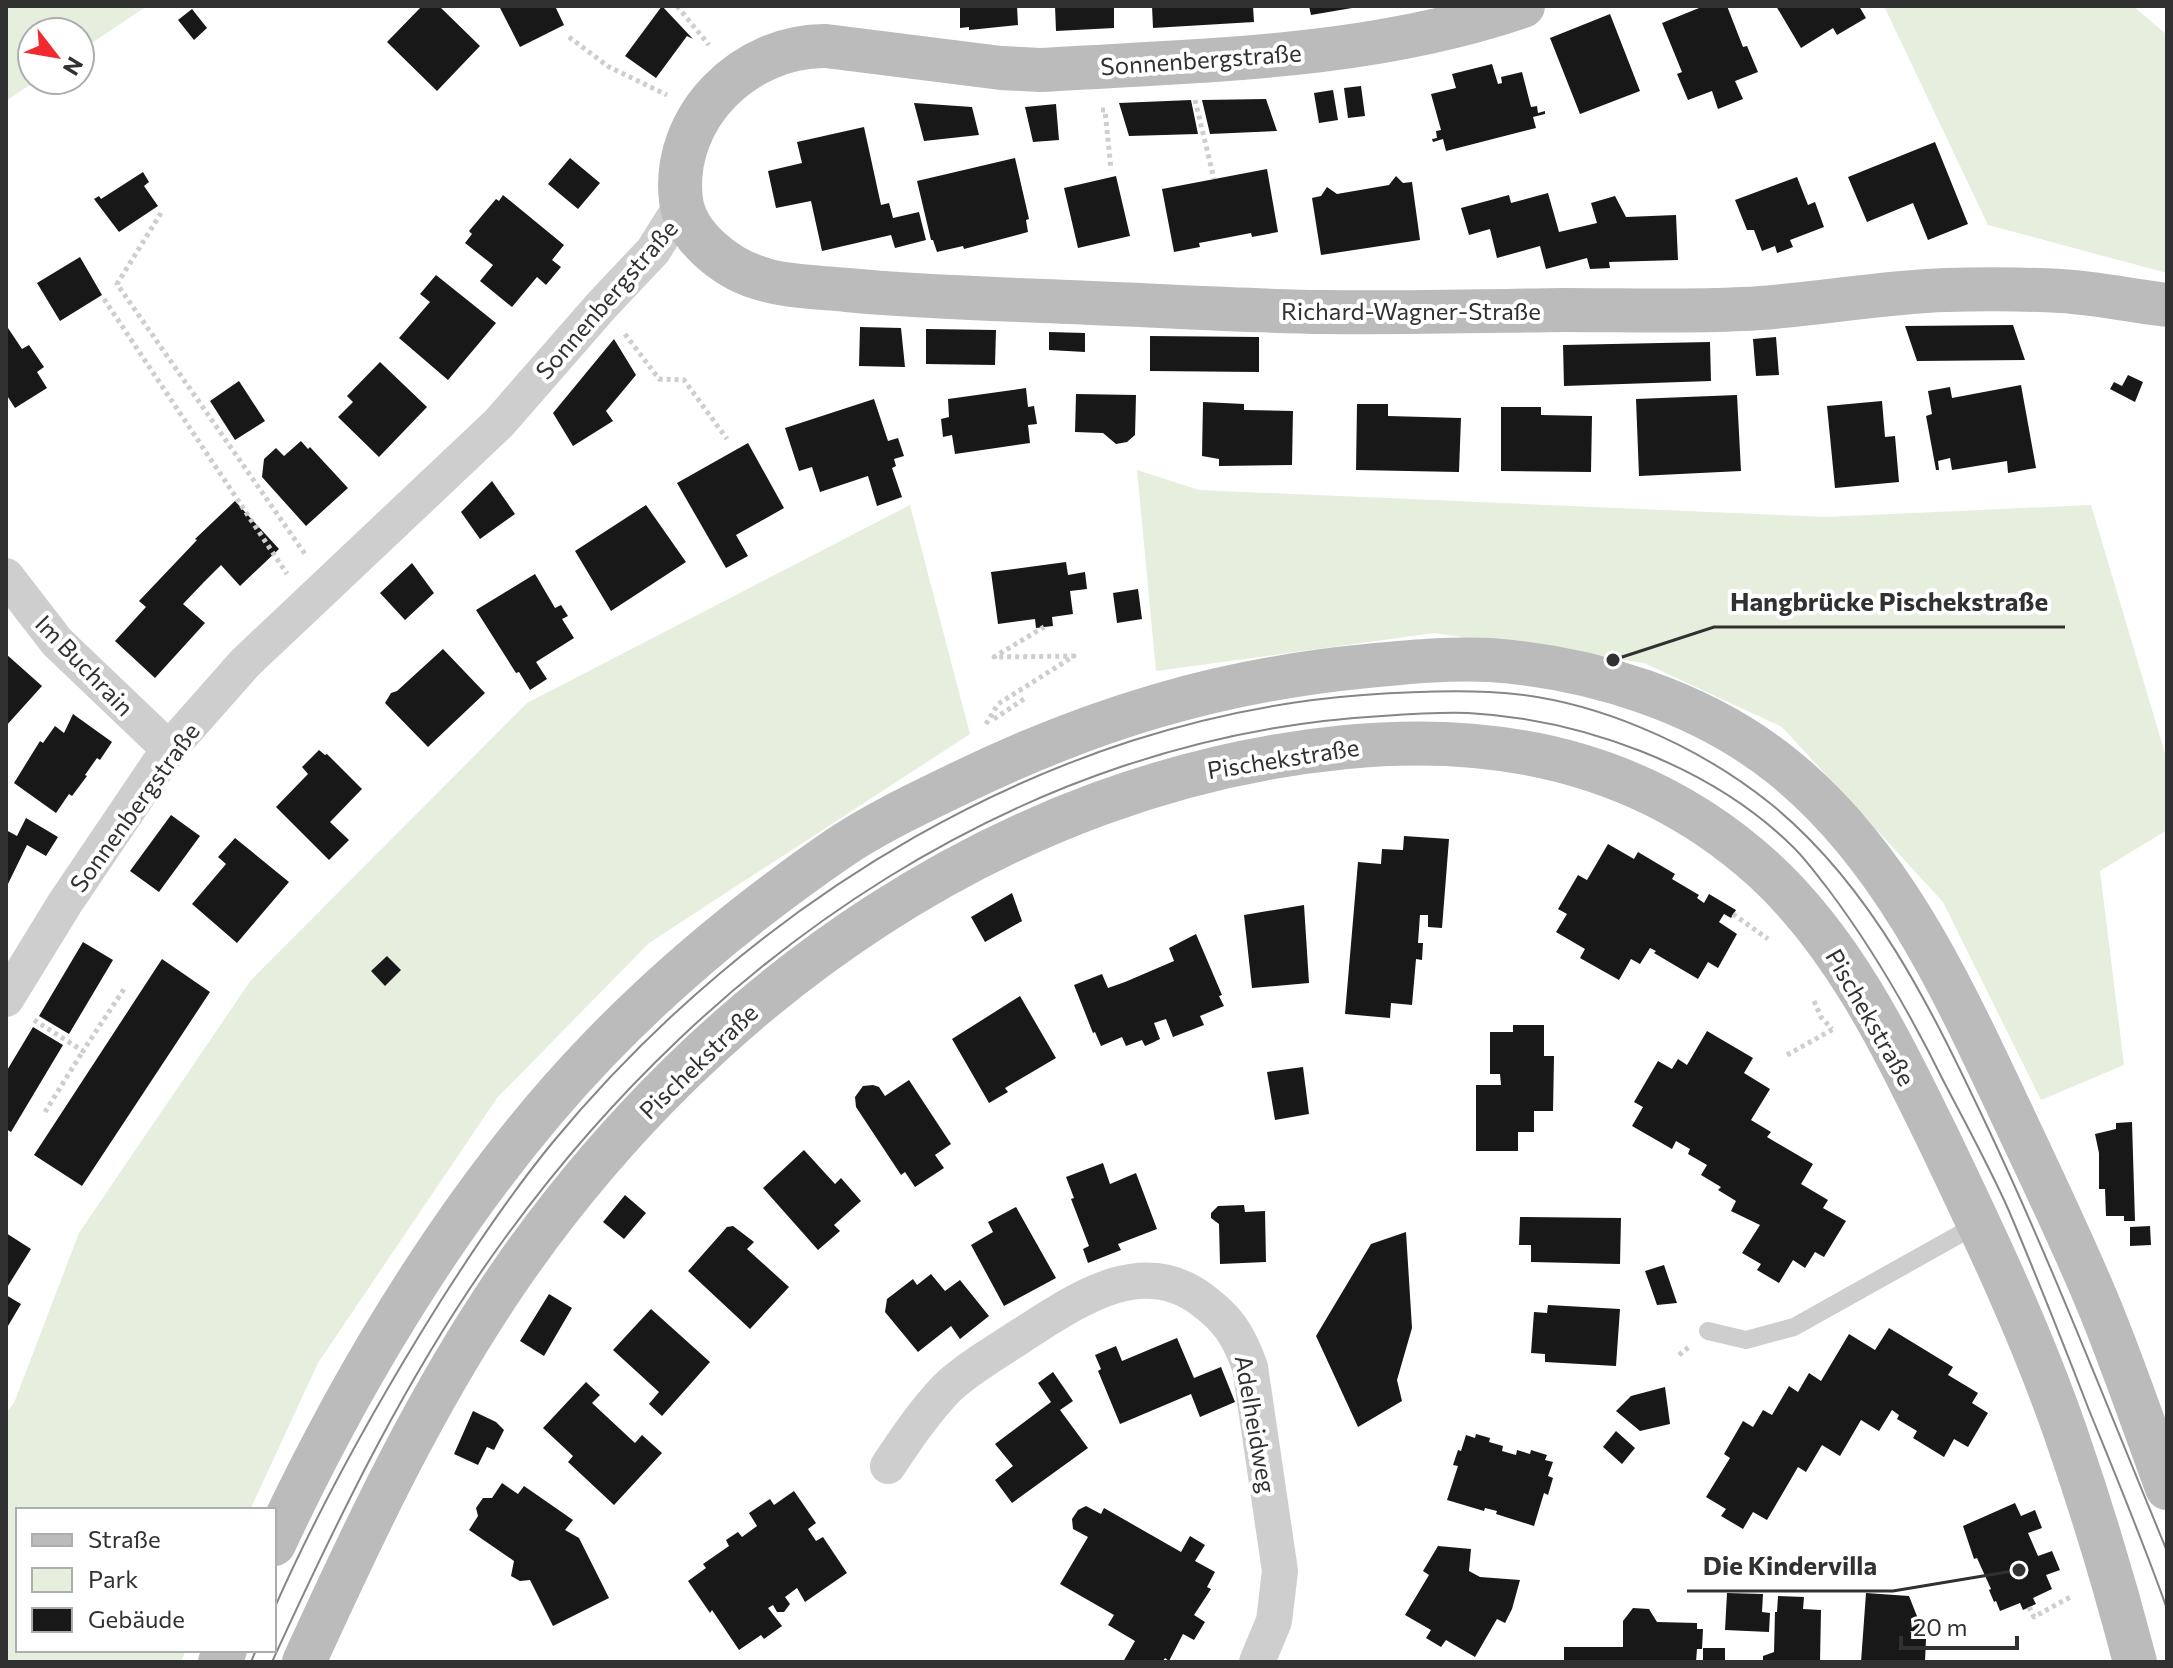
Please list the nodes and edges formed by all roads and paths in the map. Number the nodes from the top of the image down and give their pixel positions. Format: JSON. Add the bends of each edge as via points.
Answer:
{"nodes":[{"id":1,"x":677,"y":6,"type":"edge"},
{"id":2,"x":1523,"y":6,"type":"edge"},
{"id":3,"x":569,"y":37,"type":"dead end"},
{"id":4,"x":1185,"y":60,"type":"junction"},
{"id":5,"x":735,"y":77,"type":"junction"},
{"id":6,"x":663,"y":91,"type":"dead end"},
{"id":7,"x":1091,"y":109,"type":"dead end"},
{"id":8,"x":1111,"y":170,"type":"dead end"},
{"id":9,"x":1214,"y":179,"type":"dead end"},
{"id":10,"x":682,"y":212,"type":"junction"},
{"id":11,"x":161,"y":213,"type":"dead end"},
{"id":12,"x":104,"y":299,"type":"dead end"},
{"id":13,"x":602,"y":305,"type":"junction"},
{"id":14,"x":2167,"y":305,"type":"edge"},
{"id":15,"x":727,"y":439,"type":"dead end"},
{"id":16,"x":6,"y":576,"type":"edge"},
{"id":17,"x":317,"y":594,"type":"junction"},
{"id":18,"x":1044,"y":627,"type":"dead end"},
{"id":19,"x":1027,"y":697,"type":"dead end"},
{"id":20,"x":169,"y":749,"type":"junction"},
{"id":21,"x":1733,"y":914,"type":"dead end"},
{"id":22,"x":1771,"y":941,"type":"dead end"},
{"id":23,"x":126,"y":986,"type":"dead end"},
{"id":24,"x":1812,"y":996,"type":"dead end"},
{"id":25,"x":19,"y":1009,"type":"edge"},
{"id":26,"x":83,"y":1051,"type":"junction"},
{"id":27,"x":1787,"y":1055,"type":"dead end"},
{"id":28,"x":45,"y":1112,"type":"dead end"},
{"id":29,"x":1978,"y":1224,"type":"junction"},
{"id":30,"x":1708,"y":1331,"type":"dead end"},
{"id":31,"x":888,"y":1466,"type":"dead end"},
{"id":32,"x":2167,"y":1488,"type":"edge"},
{"id":33,"x":276,"y":1540,"type":"edge"},
{"id":34,"x":2068,"y":1582,"type":"dead end"},
{"id":35,"x":2029,"y":1607,"type":"dead end"},
{"id":36,"x":304,"y":1662,"type":"edge"},
{"id":37,"x":1257,"y":1662,"type":"edge"},
{"id":38,"x":2135,"y":1662,"type":"edge"}],
"edges":[{"from":1,"to":5,"type":"path"},
{"from":2,"to":4,"type":"main road","name":"Sonnenbergstraße","via":[[1427,33],[1335,50]]},
{"from":3,"to":6,"type":"path","via":[[609,67]]},
{"from":4,"to":5,"type":"main road","name":"Sonnenbergstraße","via":[[1041,70],[804,45],[762,60]]},
{"from":4,"to":9,"type":"path"},
{"from":5,"to":10,"type":"main road","name":"Sonnenbergstraße","via":[[706,107],[691,136],[682,161]]},
{"from":7,"to":8,"type":"path","via":[[1105,110]]},
{"from":10,"to":13,"type":"street","name":"Sonnenbergstraße"},
{"from":10,"to":14,"type":"main road","name":"Richard-Wagner-Straße","via":[[702,241],[747,274],[900,295],[1323,312],[1744,309],[1943,290],[2064,291]]},
{"from":11,"to":17,"type":"path","via":[[117,284]]},
{"from":12,"to":17,"type":"path"},
{"from":13,"to":15,"type":"path","via":[[659,379],[684,380]]},
{"from":13,"to":17,"type":"street","name":"Sonnenbergstraße","via":[[499,423]]},
{"from":16,"to":20,"type":"street","name":"Im Buchrain","via":[[57,642]]},
{"from":17,"to":20,"type":"street","name":"Sonnenbergstraße","via":[[245,663]]},
{"from":18,"to":19,"type":"path","via":[[994,657],[1074,656],[998,704],[985,725]]},
{"from":20,"to":25,"type":"street","name":"Sonnenbergstraße","via":[[65,903]]},
{"from":21,"to":22,"type":"path"},
{"from":23,"to":26,"type":"path"},
{"from":24,"to":27,"type":"path","via":[[1833,1030]]},
{"from":25,"to":26,"type":"path"},
{"from":26,"to":28,"type":"path"},
{"from":29,"to":30,"type":"lane","via":[[1794,1327],[1746,1340]]},
{"from":29,"to":36,"type":"main road","name":"Pischekstraße","via":[[1890,1041],[1832,948],[1768,874],[1696,818],[1571,762],[1486,745],[1386,743],[1201,770],[1032,830],[912,893],[796,971],[698,1057],[555,1214],[489,1307],[383,1493]]},
{"from":29,"to":38,"type":"main road","name":"Pischekstraße","via":[[2065,1429]]},
{"from":31,"to":37,"type":"street","name":"Adelheidweg","via":[[948,1387],[1071,1304],[1128,1282],[1160,1280],[1188,1289],[1228,1321],[1250,1367],[1280,1571],[1274,1621]]},
{"from":32,"to":33,"type":"main road","via":[[2100,1307],[1964,1012],[1902,903],[1841,822],[1777,761],[1690,710],[1534,665],[1431,661],[1282,676],[1166,703],[1063,735],[840,847],[648,1000],[595,1053],[499,1167],[399,1314]]},
{"from":34,"to":35,"type":"path","via":[[2073,1597],[2034,1617]]}]}
